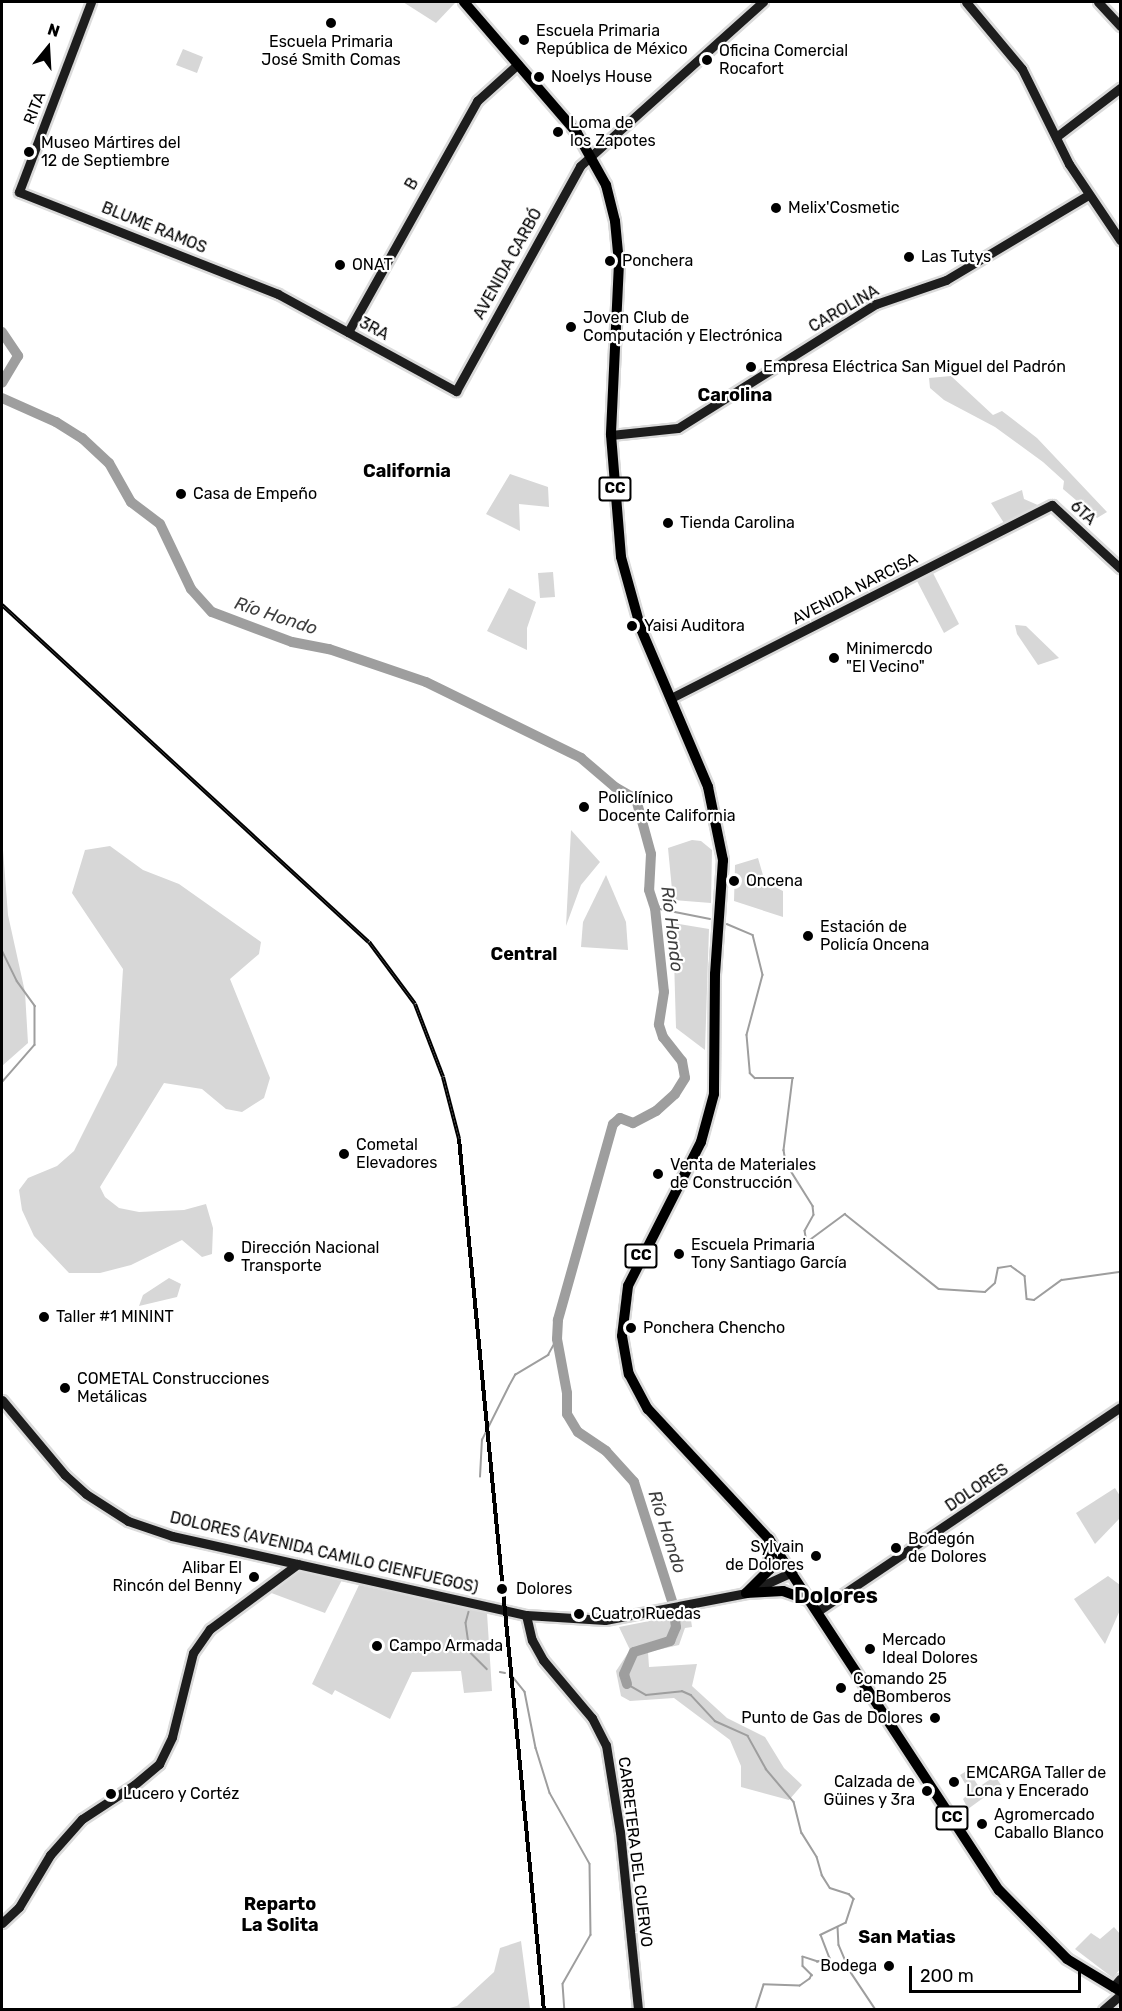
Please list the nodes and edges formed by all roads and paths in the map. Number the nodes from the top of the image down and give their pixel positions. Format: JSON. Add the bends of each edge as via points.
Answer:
{"nodes":[{"id":1,"x":92,"y":2,"type":"edge"},
{"id":2,"x":464,"y":2,"type":"edge"},
{"id":3,"x":763,"y":2,"type":"edge"},
{"id":4,"x":966,"y":2,"type":"edge"},
{"id":5,"x":1098,"y":2,"type":"edge"},
{"id":6,"x":1120,"y":26,"type":"edge"},
{"id":7,"x":518,"y":64,"type":"junction"},
{"id":8,"x":1120,"y":88,"type":"edge"},
{"id":9,"x":1056,"y":137,"type":"junction"},
{"id":10,"x":592,"y":157,"type":"junction"},
{"id":11,"x":19,"y":192,"type":"joint"},
{"id":12,"x":1088,"y":195,"type":"junction"},
{"id":13,"x":1120,"y":240,"type":"edge"},
{"id":14,"x":278,"y":294,"type":"joint"},
{"id":15,"x":348,"y":332,"type":"junction"},
{"id":16,"x":456,"y":391,"type":"joint"},
{"id":17,"x":611,"y":435,"type":"junction"},
{"id":18,"x":1052,"y":506,"type":"joint"},
{"id":19,"x":1120,"y":568,"type":"edge"},
{"id":20,"x":670,"y":698,"type":"junction"},
{"id":21,"x":2,"y":1400,"type":"edge"},
{"id":22,"x":1120,"y":1407,"type":"edge"},
{"id":23,"x":769,"y":1539,"type":"junction"},
{"id":24,"x":298,"y":1564,"type":"junction"},
{"id":25,"x":792,"y":1572,"type":"junction"},
{"id":26,"x":746,"y":1593,"type":"junction"},
{"id":27,"x":816,"y":1607,"type":"junction"},
{"id":28,"x":526,"y":1615,"type":"junction"},
{"id":29,"x":2,"y":1923,"type":"edge"},
{"id":30,"x":1119,"y":1988,"type":"edge"},
{"id":31,"x":638,"y":2010,"type":"edge"},
{"id":32,"x":1103,"y":2010,"type":"edge"}],
"edges":[{"from":1,"to":11,"type":"street","name":"RITA"},
{"from":2,"to":7,"type":"main road","number":"CC"},
{"from":3,"to":10,"type":"street","name":"AVENIDA CARBÓ"},
{"from":4,"to":9,"type":"street","via":[[1022,69]]},
{"from":5,"to":6,"type":"street"},
{"from":7,"to":10,"type":"main road","number":"CC"},
{"from":7,"to":15,"type":"street","name":"B","via":[[477,101]]},
{"from":8,"to":9,"type":"street"},
{"from":9,"to":12,"type":"street"},
{"from":10,"to":16,"type":"street","name":"AVENIDA CARBÓ","via":[[573,177]]},
{"from":10,"to":17,"type":"main road","number":"CC","via":[[606,185],[618,240]]},
{"from":11,"to":14,"type":"street","name":"BLUME RAMOS"},
{"from":12,"to":13,"type":"street"},
{"from":12,"to":17,"type":"street","name":"CAROLINA","via":[[946,280],[876,304],[678,428]]},
{"from":14,"to":15,"type":"street","name":"3RA"},
{"from":15,"to":16,"type":"street","name":"3RA"},
{"from":17,"to":20,"type":"main road","number":"CC","via":[[626,582]]},
{"from":18,"to":19,"type":"street","name":"6TA"},
{"from":18,"to":20,"type":"street","name":"AVENIDA NARCISA"},
{"from":20,"to":23,"type":"main road","number":"CC","via":[[714,809],[723,860],[717,933],[716,1056],[710,1113],[701,1142],[631,1278],[622,1336],[629,1374],[648,1409]]},
{"from":21,"to":24,"type":"street","name":"DOLORES (AVENIDA CAMILO CIENFUEGOS)","via":[[65,1475],[122,1518],[172,1536]]},
{"from":22,"to":27,"type":"street","name":"DOLORES"},
{"from":23,"to":25,"type":"main road","number":"CC"},
{"from":23,"to":26,"type":"main road","via":[[770,1569]]},
{"from":24,"to":28,"type":"street","name":"DOLORES (AVENIDA CAMILO CIENFUEGOS)"},
{"from":24,"to":29,"type":"street","via":[[210,1629],[193,1653],[172,1737],[159,1764],[82,1819],[50,1855],[19,1907]]},
{"from":25,"to":26,"type":"street","name":"DOLORES (AVENIDA CAMILO CIENFUEGOS)"},
{"from":25,"to":27,"type":"main road","number":"CC"},
{"from":26,"to":27,"type":"main road","via":[[783,1591]]},
{"from":26,"to":28,"type":"street","name":"DOLORES (AVENIDA CAMILO CIENFUEGOS)","via":[[605,1620]]},
{"from":27,"to":30,"type":"main road","number":"CC","via":[[999,1890],[1048,1943]]},
{"from":28,"to":31,"type":"street","name":"CARRETERA DEL CUERVO","via":[[532,1640],[543,1660],[592,1718],[606,1745],[620,1832]]},
{"from":30,"to":32,"type":"street"}]}
